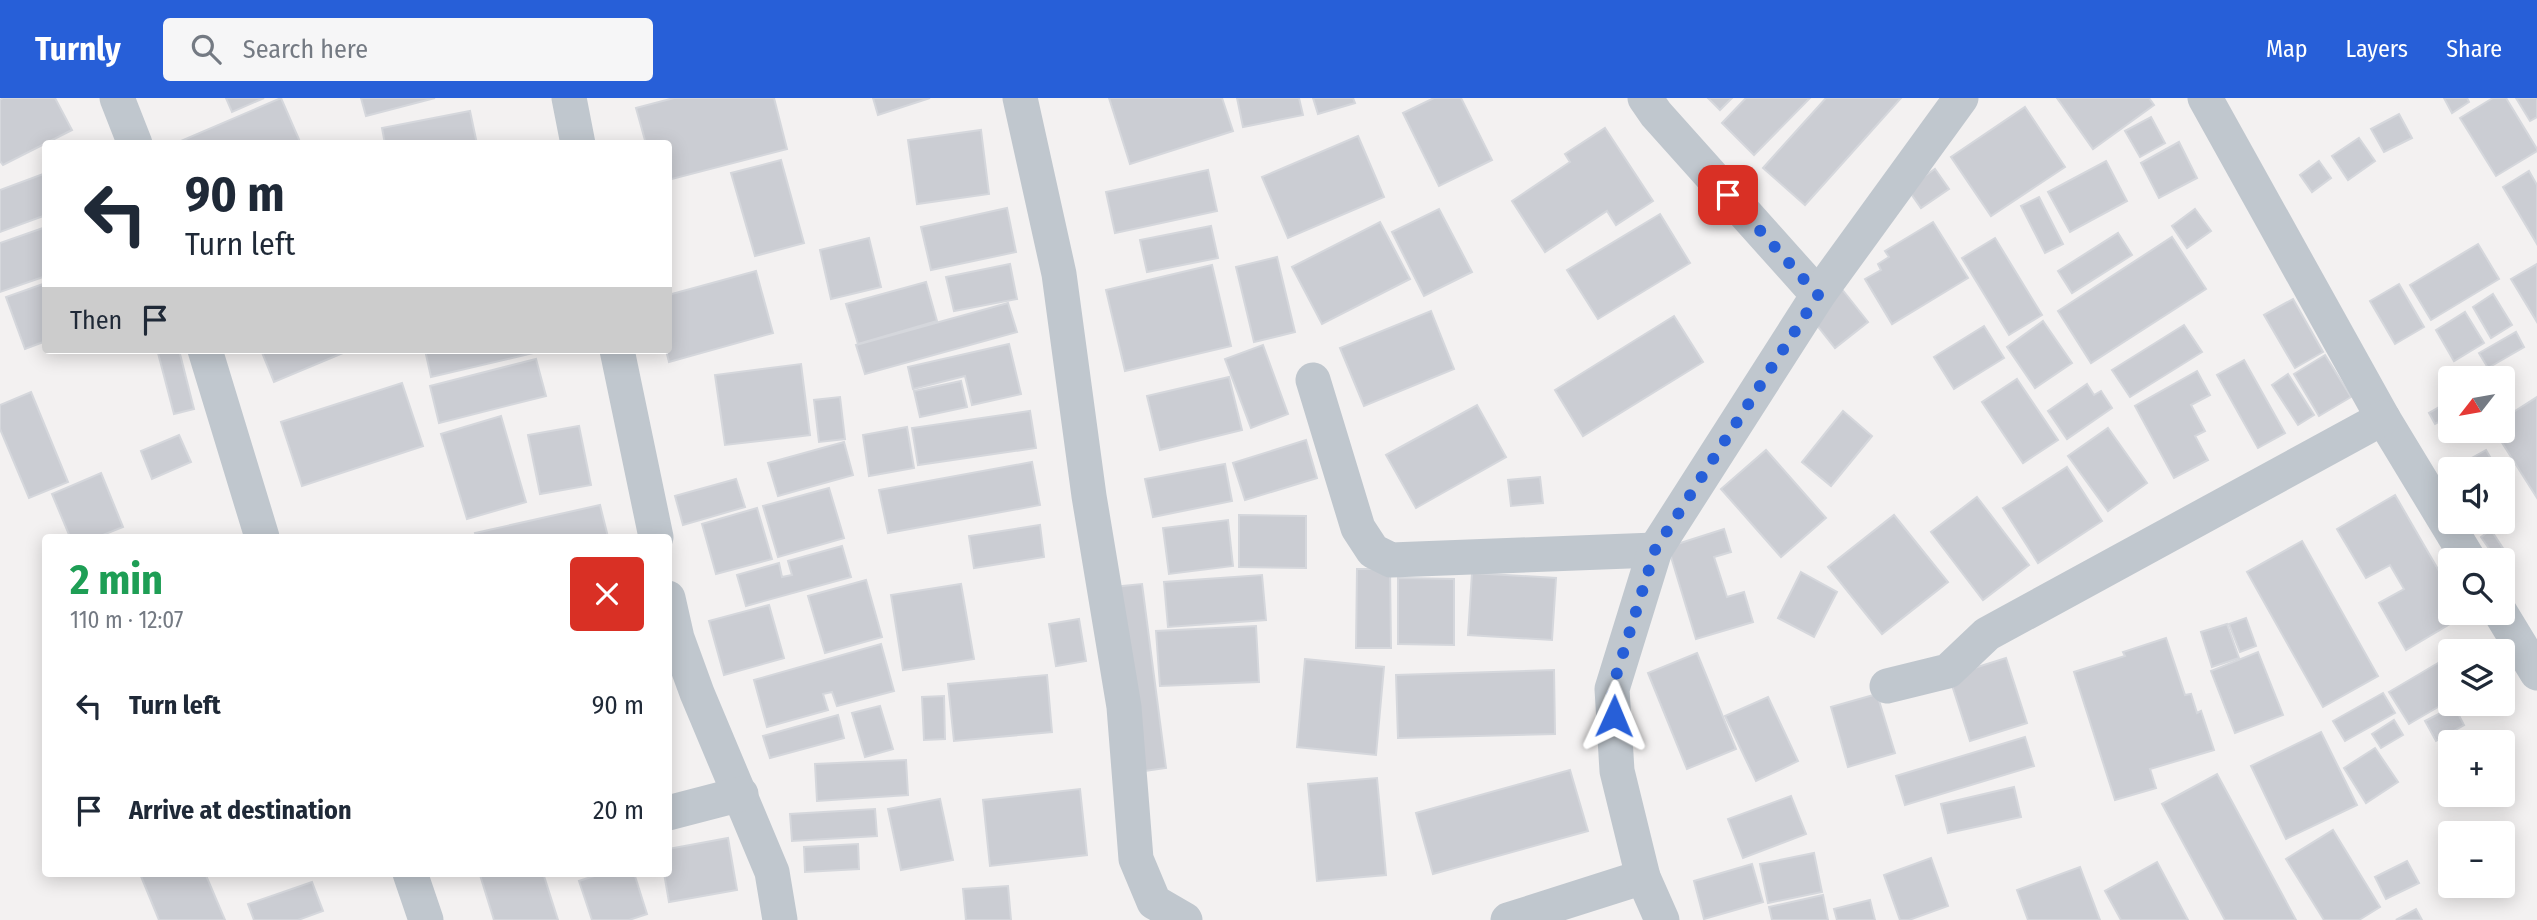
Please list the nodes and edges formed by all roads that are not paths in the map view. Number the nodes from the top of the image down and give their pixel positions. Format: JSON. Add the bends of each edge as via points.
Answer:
{"nodes":[{"id":1,"x":117,"y":98,"type":"edge"},
{"id":2,"x":569,"y":98,"type":"edge"},
{"id":3,"x":1020,"y":98,"type":"edge"},
{"id":4,"x":1645,"y":98,"type":"edge"},
{"id":5,"x":1961,"y":98,"type":"edge"},
{"id":6,"x":2205,"y":98,"type":"edge"},
{"id":7,"x":133,"y":140,"type":"edge"},
{"id":8,"x":577,"y":140,"type":"edge"},
{"id":9,"x":1818,"y":295,"type":"junction"},
{"id":10,"x":206,"y":354,"type":"edge"},
{"id":11,"x":618,"y":354,"type":"edge"},
{"id":12,"x":1313,"y":380,"type":"dead end"},
{"id":13,"x":2383,"y":418,"type":"junction"},
{"id":14,"x":261,"y":534,"type":"edge"},
{"id":15,"x":655,"y":534,"type":"edge"},
{"id":16,"x":2462,"y":548,"type":"edge"},
{"id":17,"x":1655,"y":550,"type":"junction"},
{"id":18,"x":672,"y":616,"type":"edge"},
{"id":19,"x":2508,"y":625,"type":"edge"},
{"id":20,"x":2537,"y":673,"type":"edge"},
{"id":21,"x":1887,"y":686,"type":"dead end"},
{"id":22,"x":741,"y":794,"type":"junction"},
{"id":23,"x":672,"y":812,"type":"edge"},
{"id":24,"x":419,"y":877,"type":"edge"},
{"id":25,"x":1643,"y":877,"type":"junction"},
{"id":26,"x":426,"y":920,"type":"edge"},
{"id":27,"x":780,"y":920,"type":"edge"},
{"id":28,"x":1185,"y":920,"type":"edge"},
{"id":29,"x":1508,"y":920,"type":"edge"},
{"id":30,"x":1662,"y":920,"type":"edge"}],
"edges":[{"from":1,"to":7,"type":"street"},
{"from":2,"to":8,"type":"street"},
{"from":3,"to":28,"type":"street","via":[[1059,274],[1124,708],[1136,859],[1154,902]]},
{"from":4,"to":9,"type":"street"},
{"from":5,"to":9,"type":"street"},
{"from":6,"to":13,"type":"street"},
{"from":9,"to":17,"type":"street"},
{"from":10,"to":14,"type":"street"},
{"from":11,"to":15,"type":"street"},
{"from":12,"to":17,"type":"street","via":[[1358,528],[1373,551],[1391,560]]},
{"from":13,"to":16,"type":"street"},
{"from":13,"to":21,"type":"street","via":[[1987,634],[1948,671]]},
{"from":17,"to":25,"type":"street","via":[[1612,689],[1618,771]]},
{"from":18,"to":22,"type":"street","via":[[697,693]]},
{"from":19,"to":20,"type":"street"},
{"from":22,"to":23,"type":"street"},
{"from":22,"to":27,"type":"street","via":[[772,872]]},
{"from":24,"to":26,"type":"street"},
{"from":25,"to":29,"type":"street"},
{"from":25,"to":30,"type":"street"}]}
